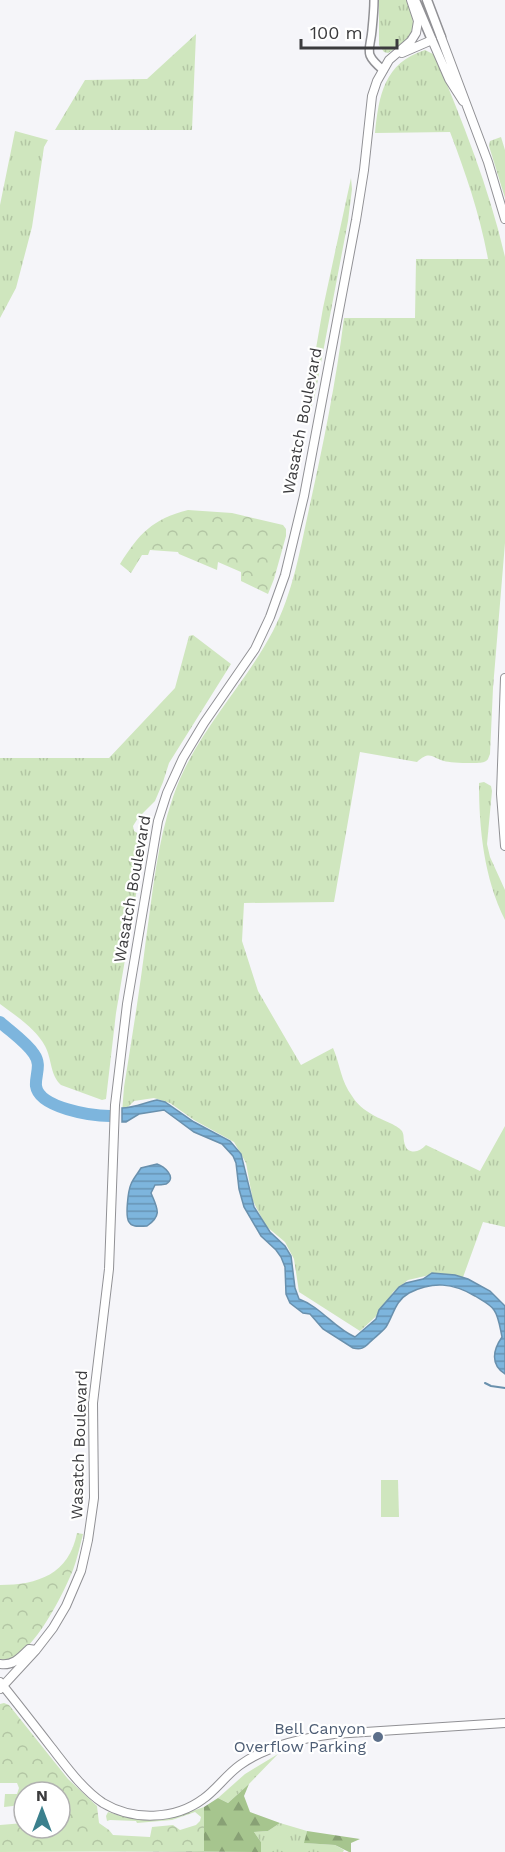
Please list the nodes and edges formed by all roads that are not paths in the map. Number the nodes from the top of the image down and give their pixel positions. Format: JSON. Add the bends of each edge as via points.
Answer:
{"nodes":[{"id":1,"x":374,"y":0,"type":"edge"},
{"id":2,"x":413,"y":0,"type":"edge"},
{"id":3,"x":421,"y":0,"type":"edge"},
{"id":4,"x":426,"y":0,"type":"edge"},
{"id":5,"x":437,"y":38,"type":"junction"},
{"id":6,"x":383,"y":70,"type":"junction"},
{"id":7,"x":505,"y":219,"type":"edge"},
{"id":8,"x":505,"y":678,"type":"edge"},
{"id":9,"x":505,"y":846,"type":"edge"},
{"id":10,"x":36,"y":1650,"type":"junction"},
{"id":11,"x":0,"y":1664,"type":"edge"},
{"id":12,"x":1,"y":1686,"type":"edge"},
{"id":13,"x":505,"y":1723,"type":"edge"}],
"edges":[{"from":1,"to":6,"type":"street","via":[[369,49],[372,60]]},
{"from":2,"to":5,"type":"main road","name":"Wasatch Boulevard"},
{"from":2,"to":6,"type":"main road","name":"Wasatch Boulevard","via":[[418,21],[416,33]]},
{"from":3,"to":5,"type":"main road"},
{"from":4,"to":5,"type":"main road"},
{"from":5,"to":6,"type":"main road","name":"Wasatch Boulevard","via":[[405,52]]},
{"from":5,"to":7,"type":"main road","via":[[448,79],[466,105]]},
{"from":6,"to":10,"type":"main road","name":"Wasatch Boulevard","via":[[372,96],[356,220],[285,575],[255,650],[183,758],[158,821],[127,1004],[115,1105],[107,1294],[93,1403],[91,1523],[74,1589]]},
{"from":8,"to":9,"type":"main road","via":[[501,794]]},
{"from":10,"to":11,"type":"main road","via":[[29,1649],[10,1664]]},
{"from":10,"to":12,"type":"main road","name":"Wasatch Boulevard"},
{"from":12,"to":13,"type":"main road","via":[[91,1794],[104,1804],[141,1815],[168,1814],[192,1807],[240,1765],[282,1745],[334,1734]]}]}
